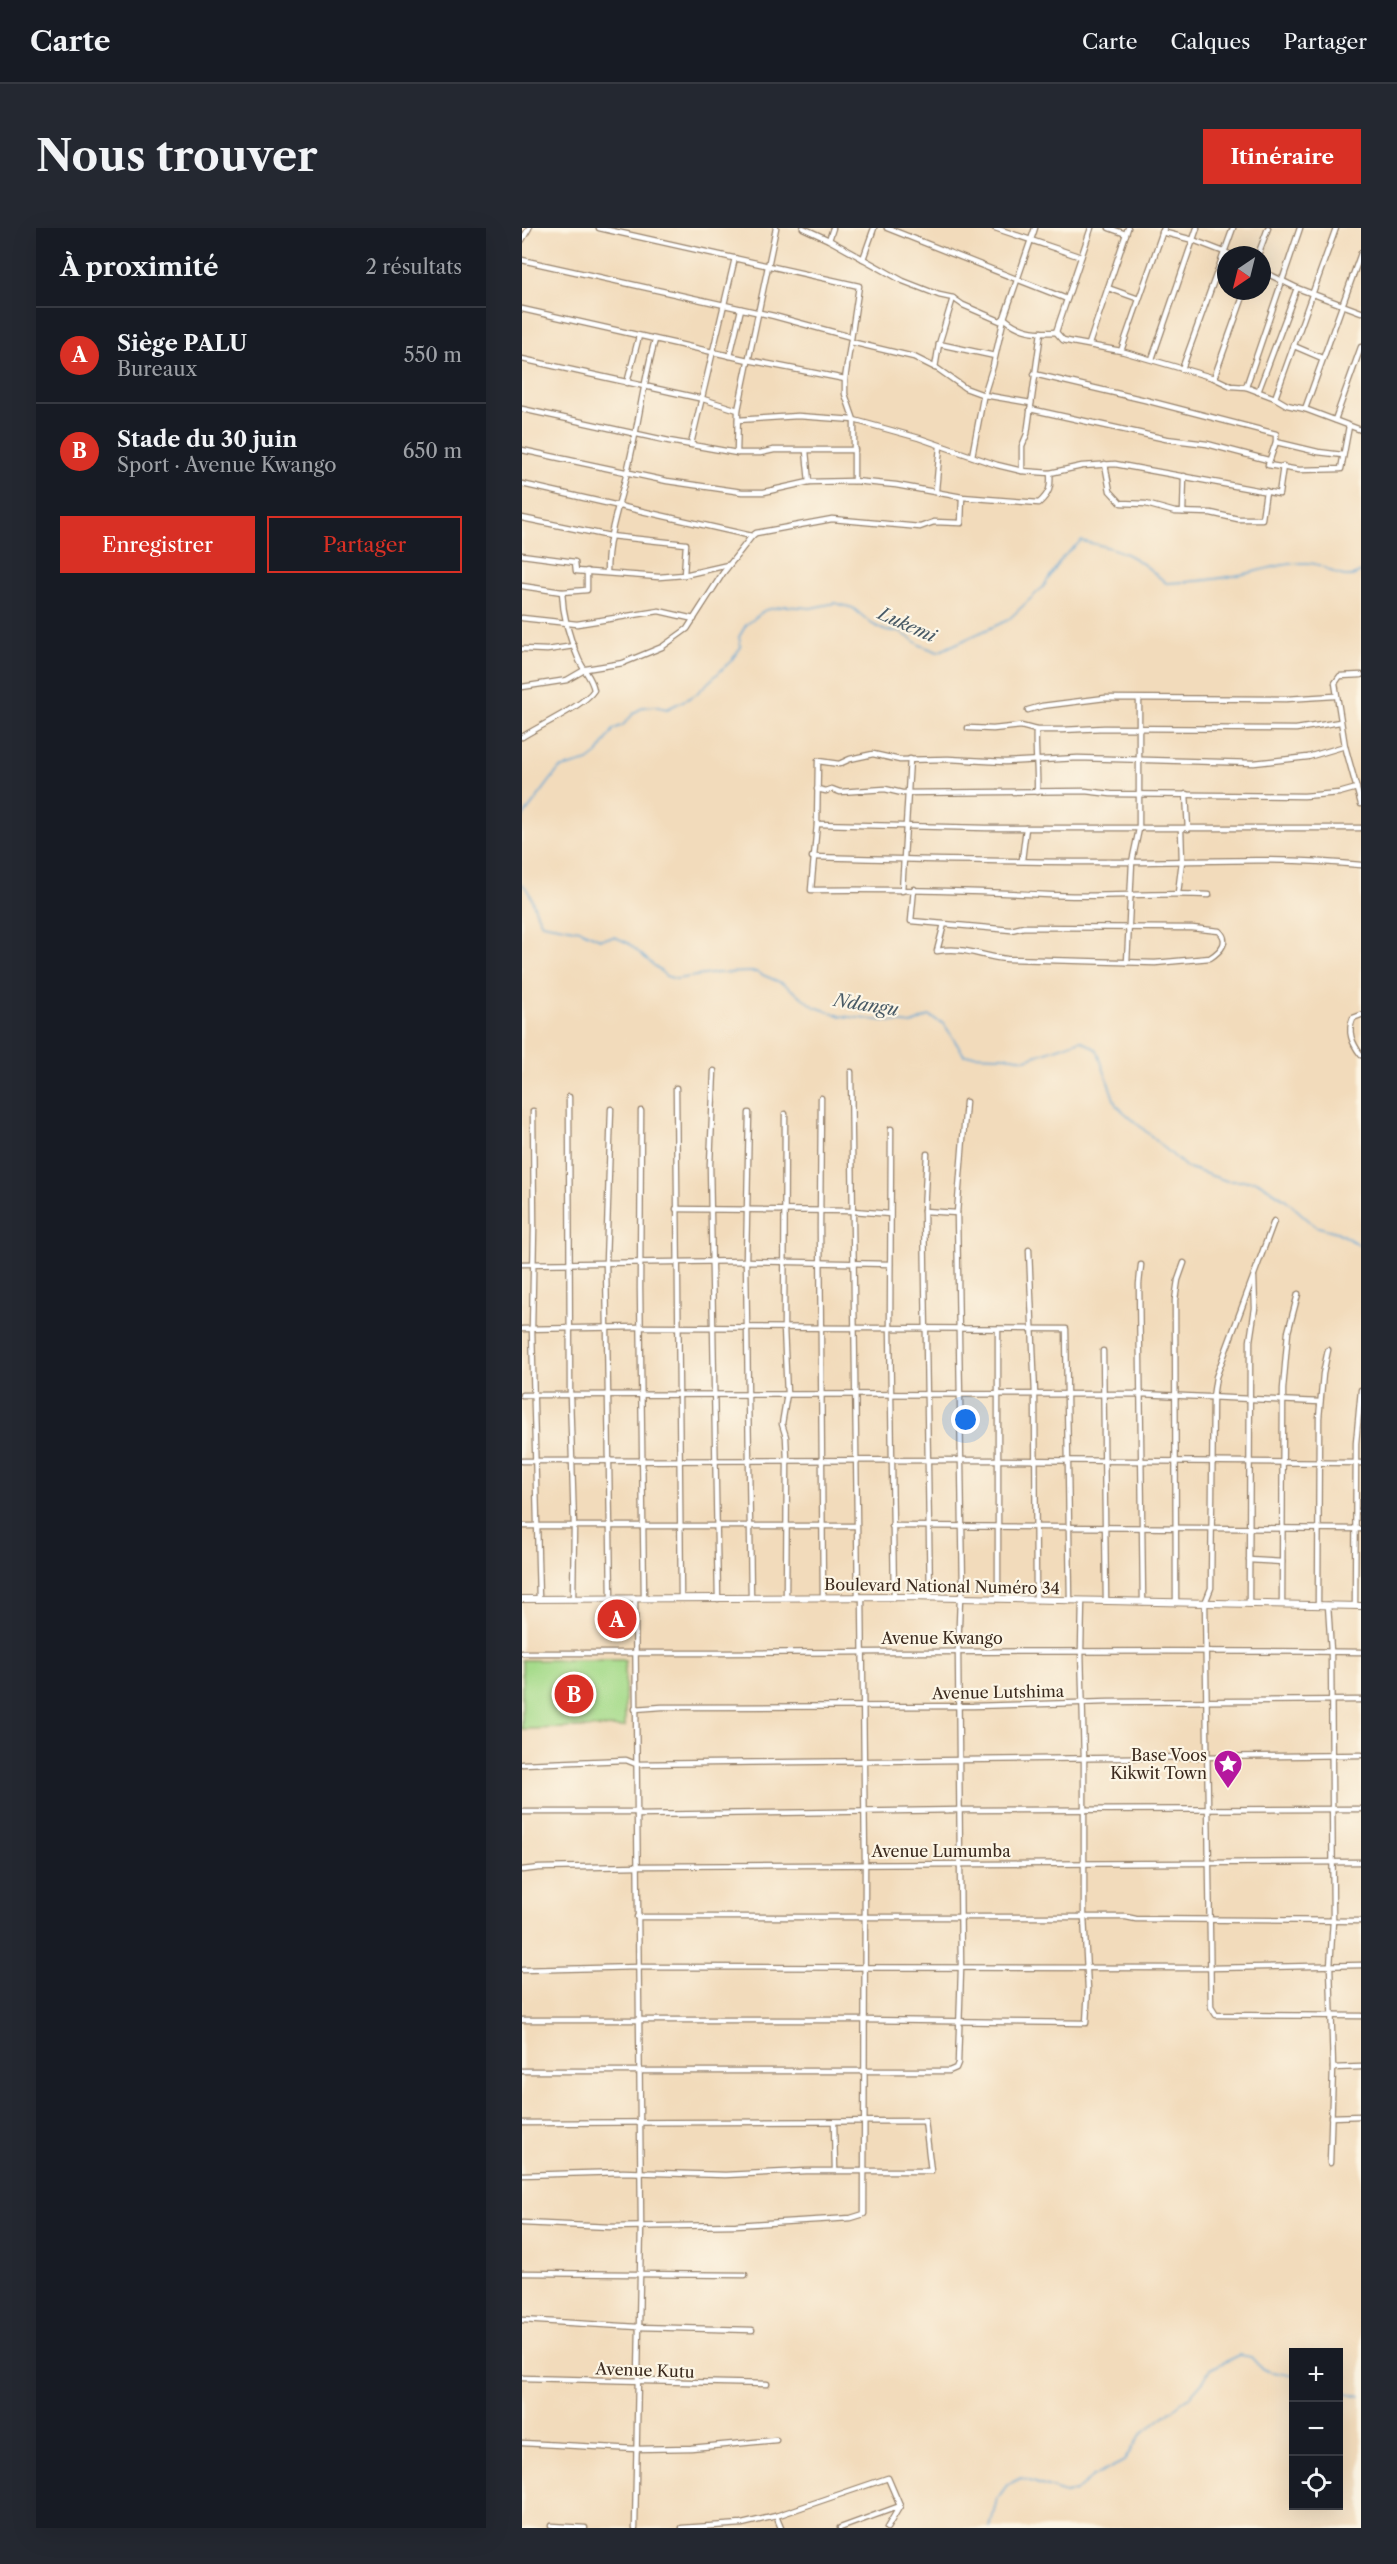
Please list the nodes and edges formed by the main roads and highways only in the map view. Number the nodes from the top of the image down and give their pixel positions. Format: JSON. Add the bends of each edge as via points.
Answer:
{"nodes":[{"id":1,"x":522,"y":1599,"type":"edge"},
{"id":2,"x":1358,"y":1606,"type":"edge"}],
"edges":[{"from":1,"to":2,"type":"main road","name":"Boulevard National Numéro 34","via":[[960,1598]]}]}
